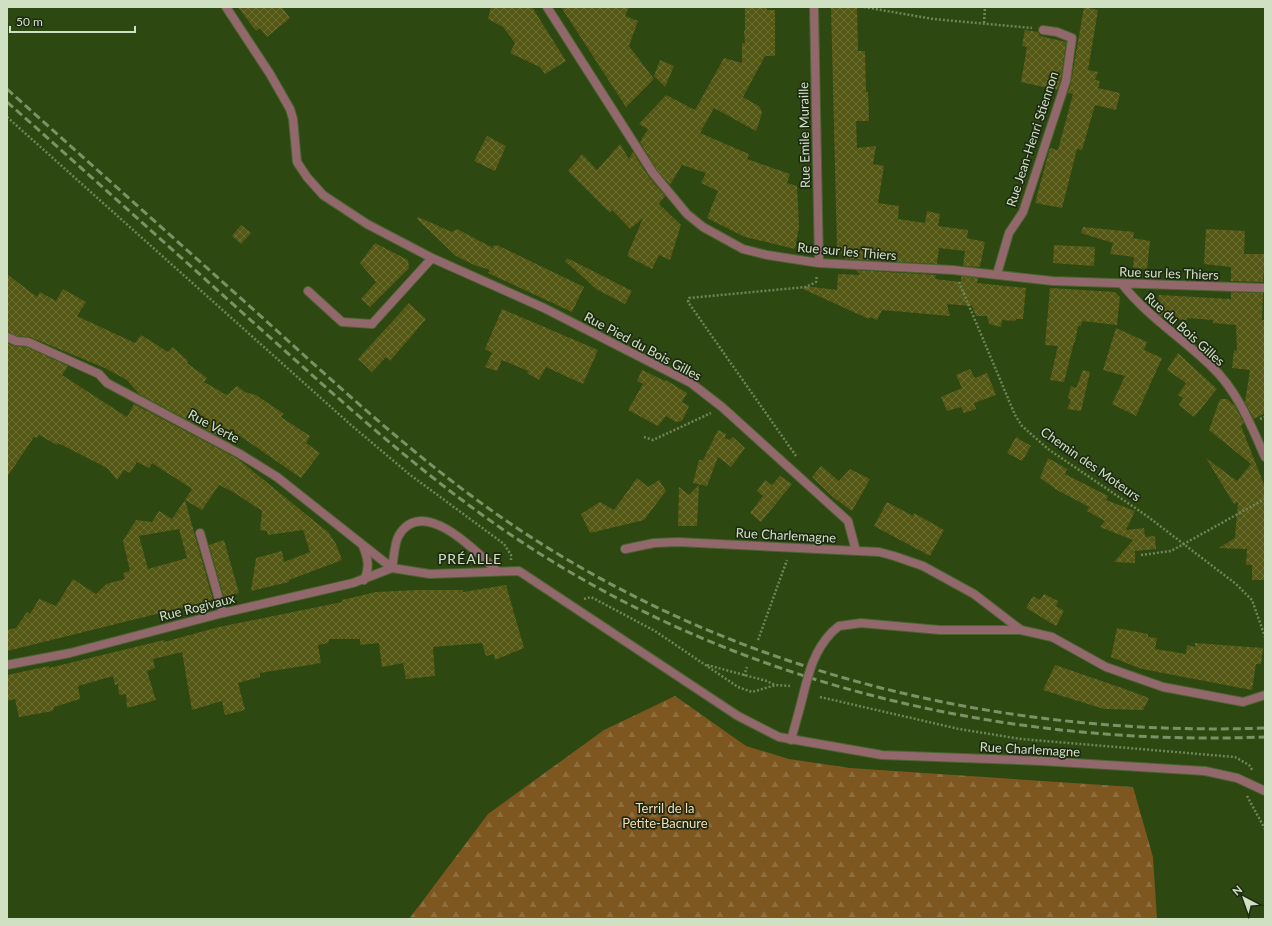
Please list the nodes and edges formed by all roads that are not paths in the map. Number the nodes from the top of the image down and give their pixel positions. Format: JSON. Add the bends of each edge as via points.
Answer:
{"nodes":[{"id":1,"x":226,"y":7,"type":"edge"},
{"id":2,"x":547,"y":7,"type":"edge"},
{"id":3,"x":814,"y":7,"type":"edge"},
{"id":4,"x":1043,"y":30,"type":"road end"},
{"id":5,"x":432,"y":258,"type":"junction"},
{"id":6,"x":819,"y":263,"type":"junction"},
{"id":7,"x":997,"y":274,"type":"junction"},
{"id":8,"x":1122,"y":284,"type":"junction"},
{"id":9,"x":1265,"y":288,"type":"edge"},
{"id":10,"x":308,"y":291,"type":"dead end"},
{"id":11,"x":7,"y":337,"type":"edge"},
{"id":12,"x":1265,"y":457,"type":"edge"},
{"id":13,"x":200,"y":533,"type":"dead end"},
{"id":14,"x":363,"y":546,"type":"junction"},
{"id":15,"x":625,"y":549,"type":"dead end"},
{"id":16,"x":856,"y":551,"type":"junction"},
{"id":17,"x":392,"y":568,"type":"junction"},
{"id":18,"x":497,"y":571,"type":"junction"},
{"id":19,"x":364,"y":580,"type":"junction"},
{"id":20,"x":223,"y":613,"type":"junction"},
{"id":21,"x":1021,"y":630,"type":"junction"},
{"id":22,"x":7,"y":665,"type":"edge"},
{"id":23,"x":1265,"y":694,"type":"edge"},
{"id":24,"x":791,"y":740,"type":"junction"},
{"id":25,"x":1265,"y":791,"type":"edge"}],
"edges":[{"from":1,"to":5,"type":"street","name":"Rue Pied du Bois Gilles","via":[[290,109],[297,162],[307,177],[323,195],[367,224]]},
{"from":2,"to":6,"type":"street","name":"Rue sur les Thiers","via":[[653,173],[687,214],[703,227],[743,249]]},
{"from":3,"to":6,"type":"street","name":"Rue Emile Muraille"},
{"from":4,"to":7,"type":"street","name":"Rue Jean-Henri Stiennon","via":[[1072,38],[1066,81],[1023,212],[1009,233]]},
{"from":5,"to":10,"type":"street","via":[[372,324],[342,322]]},
{"from":5,"to":16,"type":"street","name":"Rue Pied du Bois Gilles","via":[[544,308],[691,383],[722,407],[848,521]]},
{"from":6,"to":7,"type":"street","name":"Rue sur les Thiers"},
{"from":7,"to":8,"type":"street","name":"Rue sur les Thiers","via":[[1053,281]]},
{"from":8,"to":9,"type":"street","name":"Rue sur les Thiers"},
{"from":8,"to":12,"type":"street","name":"Rue du Bois Gilles","via":[[1133,299],[1212,366],[1232,391]]},
{"from":11,"to":14,"type":"street","name":"Rue Verte","via":[[28,342],[99,374],[107,383],[240,454],[277,477]]},
{"from":13,"to":20,"type":"street"},
{"from":14,"to":17,"type":"street","name":"Rue Verte"},
{"from":14,"to":19,"type":"street","via":[[368,558],[368,570]]},
{"from":15,"to":16,"type":"street","name":"Rue Charlemagne","via":[[654,543],[678,542]]},
{"from":16,"to":21,"type":"street","name":"Rue Charlemagne","via":[[879,552],[923,566],[974,594]]},
{"from":17,"to":18,"type":"street","name":"Rue Charlemagne","via":[[430,574]]},
{"from":17,"to":18,"type":"street","via":[[398,536],[416,521],[428,520],[437,523],[474,550]]},
{"from":17,"to":19,"type":"street","name":"Rue Rogivaux"},
{"from":18,"to":24,"type":"street","name":"Rue Charlemagne","via":[[519,571],[738,716]]},
{"from":19,"to":20,"type":"street","name":"Rue Rogivaux"},
{"from":20,"to":22,"type":"street","name":"Rue Rogivaux","via":[[70,653]]},
{"from":21,"to":23,"type":"street","name":"Rue Charlemagne","via":[[1052,637],[1106,667],[1163,687],[1243,702]]},
{"from":21,"to":24,"type":"street","name":"Rue Charlemagne","bridge":true,"via":[[940,630],[861,623],[838,626],[822,642],[814,655]]},
{"from":24,"to":25,"type":"street","name":"Rue Charlemagne","via":[[882,755],[1205,770],[1242,780]]}]}
